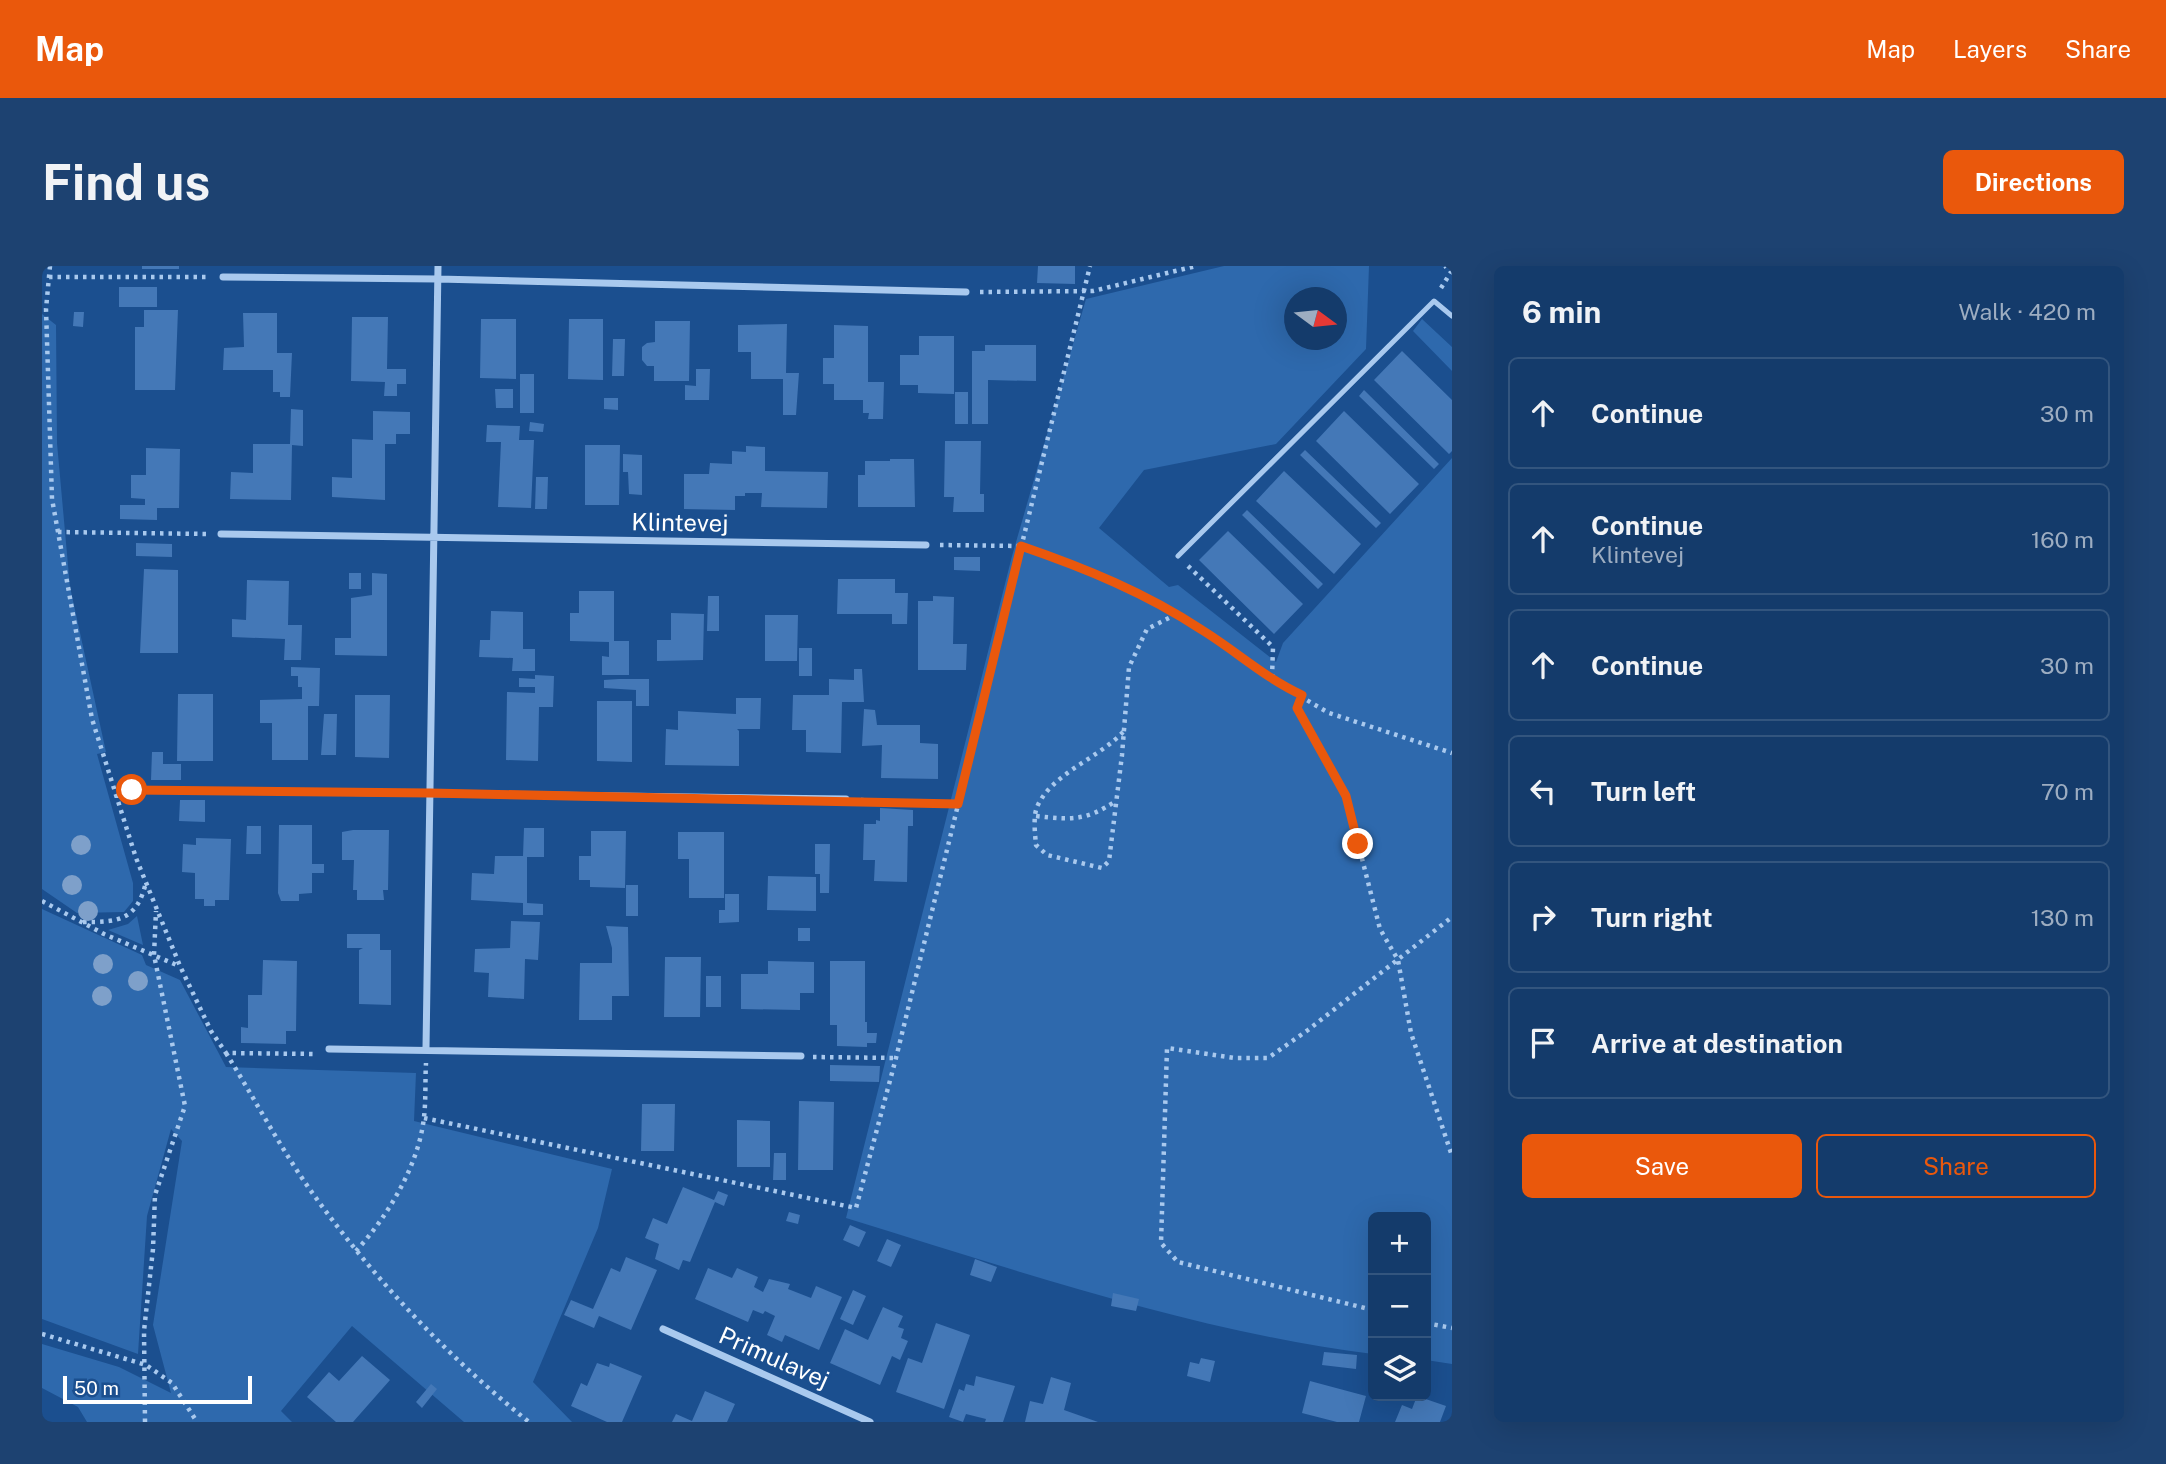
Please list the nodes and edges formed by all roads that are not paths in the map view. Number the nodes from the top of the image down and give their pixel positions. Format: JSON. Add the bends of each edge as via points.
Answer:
{"nodes":[{"id":1,"x":438,"y":266,"type":"edge"},
{"id":2,"x":223,"y":277,"type":"road end"},
{"id":3,"x":438,"y":279,"type":"junction"},
{"id":4,"x":966,"y":292,"type":"road end"},
{"id":5,"x":1452,"y":316,"type":"edge"},
{"id":6,"x":221,"y":534,"type":"road end"},
{"id":7,"x":434,"y":539,"type":"junction"},
{"id":8,"x":926,"y":545,"type":"road end"},
{"id":9,"x":1178,"y":556,"type":"road end"},
{"id":10,"x":241,"y":791,"type":"road end"},
{"id":11,"x":430,"y":793,"type":"junction"},
{"id":12,"x":846,"y":799,"type":"road end"},
{"id":13,"x":426,"y":1048,"type":"junction"},
{"id":14,"x":330,"y":1049,"type":"road end"},
{"id":15,"x":801,"y":1056,"type":"road end"},
{"id":16,"x":663,"y":1329,"type":"dead end"},
{"id":17,"x":870,"y":1422,"type":"edge"}],
"edges":[{"from":1,"to":3,"type":"street"},
{"from":2,"to":3,"type":"street"},
{"from":3,"to":4,"type":"street"},
{"from":3,"to":7,"type":"street"},
{"from":5,"to":9,"type":"lane","via":[[1434,301]]},
{"from":6,"to":7,"type":"street","name":"Klintevej"},
{"from":7,"to":8,"type":"street","name":"Klintevej"},
{"from":7,"to":11,"type":"street"},
{"from":10,"to":11,"type":"street"},
{"from":11,"to":12,"type":"street"},
{"from":11,"to":13,"type":"street"},
{"from":13,"to":14,"type":"street"},
{"from":13,"to":15,"type":"street"},
{"from":16,"to":17,"type":"street","name":"Primulavej"}]}
